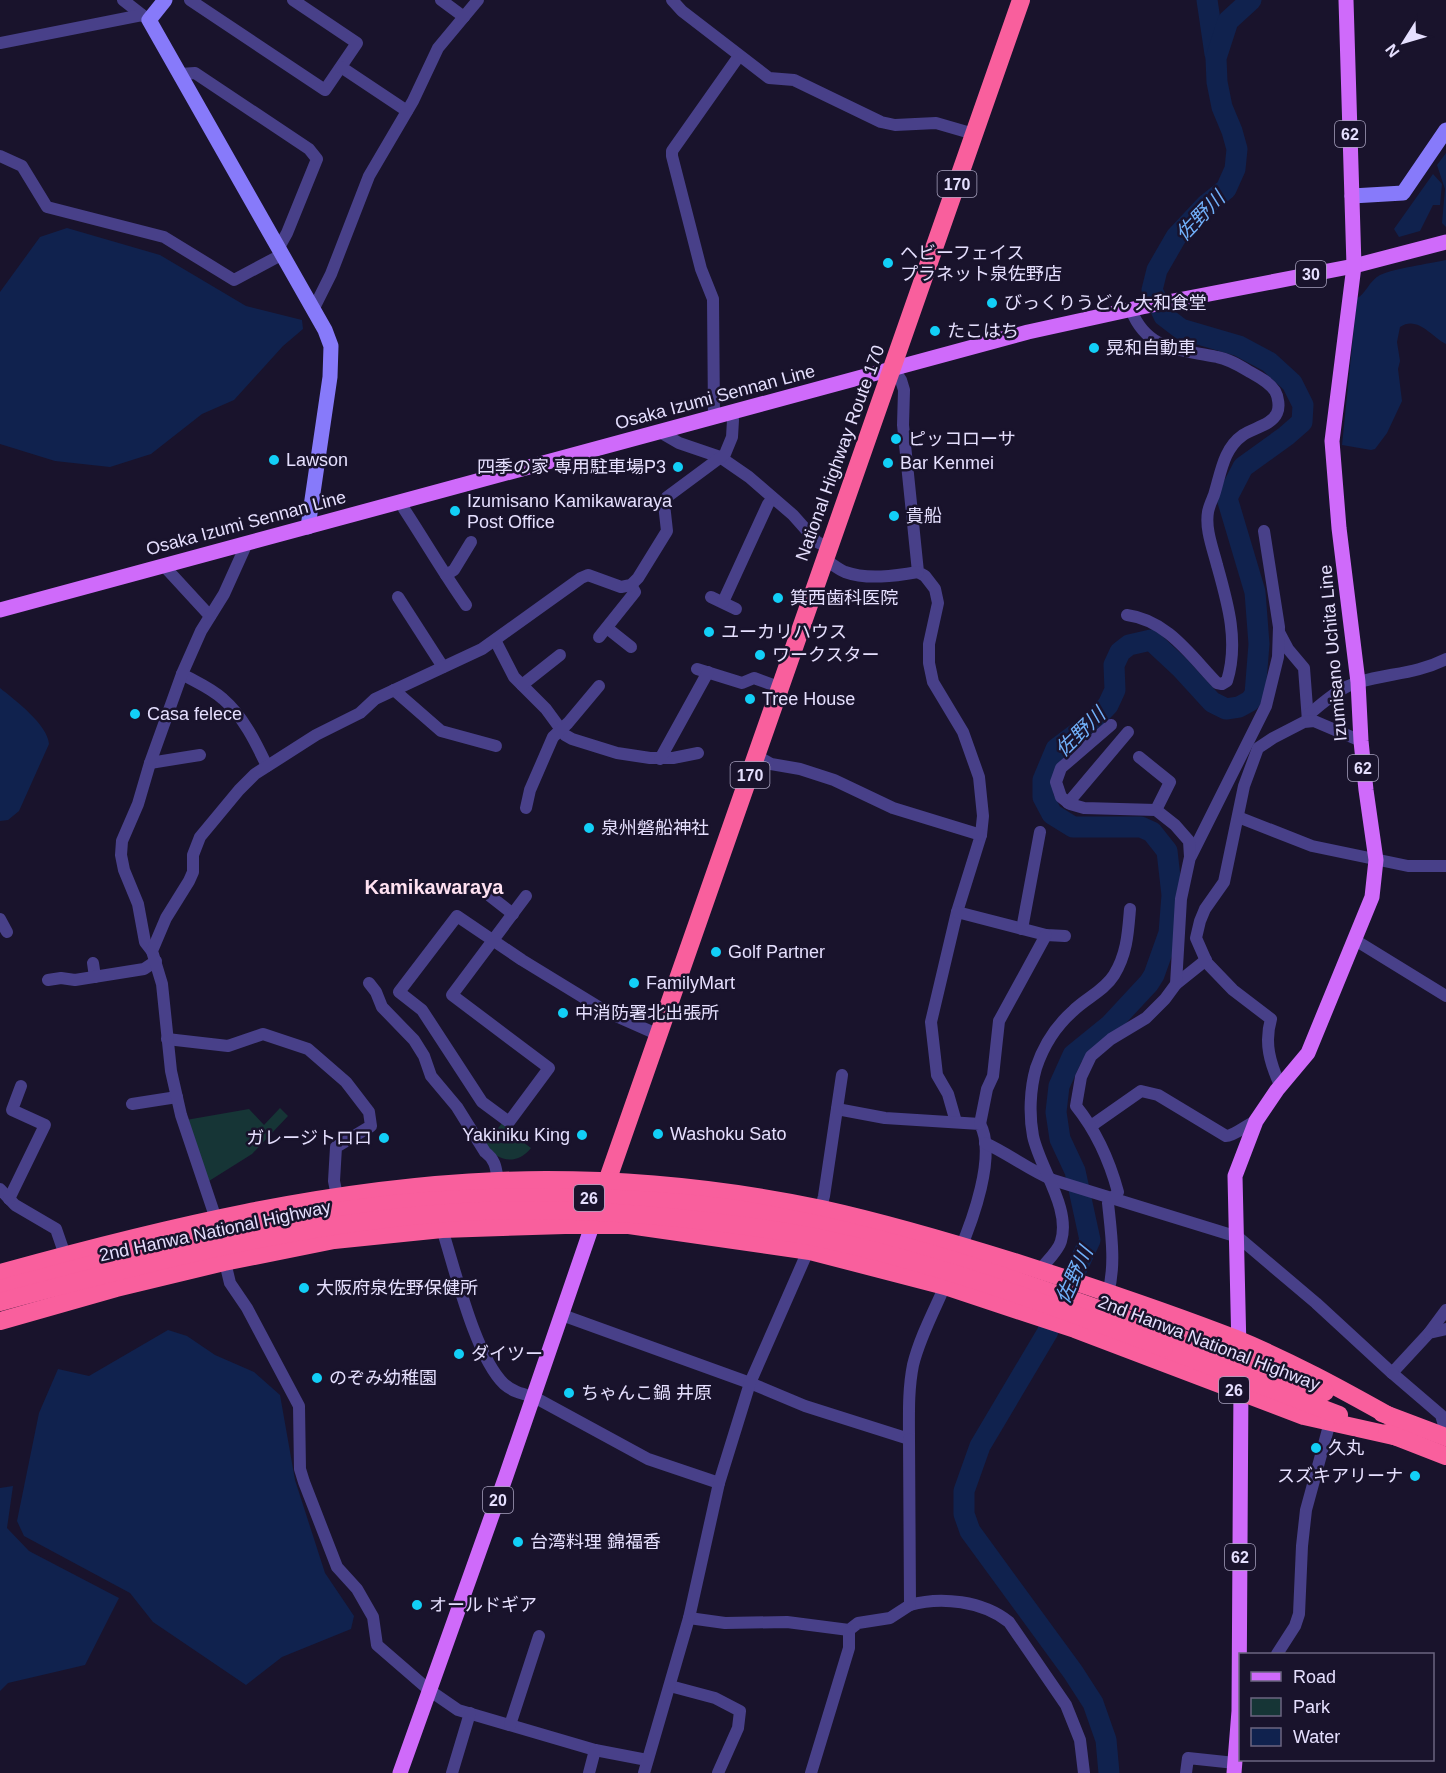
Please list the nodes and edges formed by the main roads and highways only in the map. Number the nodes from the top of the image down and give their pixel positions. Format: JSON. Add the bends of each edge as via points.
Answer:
{"nodes":[{"id":1,"x":1021,"y":0,"type":"edge"},
{"id":2,"x":1346,"y":1,"type":"edge"},
{"id":3,"x":1446,"y":242,"type":"edge"},
{"id":4,"x":1354,"y":266,"type":"junction"},
{"id":5,"x":892,"y":368,"type":"junction"},
{"id":6,"x":0,"y":610,"type":"edge"},
{"id":7,"x":607,"y":1181,"type":"junction"},
{"id":8,"x":592,"y":1226,"type":"junction"},
{"id":9,"x":0,"y":1273,"type":"edge"},
{"id":10,"x":0,"y":1289,"type":"edge"},
{"id":11,"x":0,"y":1302,"type":"edge"},
{"id":12,"x":0,"y":1321,"type":"edge"},
{"id":13,"x":1238,"y":1340,"type":"junction"},
{"id":14,"x":1167,"y":1341,"type":"junction"},
{"id":15,"x":1240,"y":1376,"type":"junction"},
{"id":16,"x":1391,"y":1417,"type":"junction"},
{"id":17,"x":1446,"y":1435,"type":"edge"},
{"id":18,"x":1398,"y":1437,"type":"junction"},
{"id":19,"x":1446,"y":1456,"type":"edge"},
{"id":20,"x":1240,"y":1653,"type":"edge"},
{"id":21,"x":1239,"y":1718,"type":"edge"},
{"id":22,"x":1234,"y":1768,"type":"edge"},
{"id":23,"x":400,"y":1773,"type":"edge"}],
"edges":[{"from":1,"to":5,"type":"highway","name":"National Highway Route 170","number":"170"},
{"from":2,"to":4,"type":"main road","name":"Izumisano Uchita Line","number":"62"},
{"from":3,"to":4,"type":"main road","name":"Osaka Izumi Sennan Line","number":"30"},
{"from":4,"to":5,"type":"main road","name":"Osaka Izumi Sennan Line","number":"30","via":[[1028,332]]},
{"from":4,"to":13,"type":"main road","name":"Izumisano Uchita Line","number":"62","via":[[1332,441],[1358,682],[1360,741],[1376,860],[1372,897],[1308,1053],[1256,1121],[1235,1176]]},
{"from":5,"to":6,"type":"main road","name":"Osaka Izumi Sennan Line","number":"30"},
{"from":5,"to":7,"type":"highway","name":"National Highway Route 170","number":"170"},
{"from":7,"to":8,"type":"highway","name":"National Highway Route 170","number":"170"},
{"from":7,"to":9,"type":"highway","number":"26","via":[[498,1181],[337,1196],[217,1219]]},
{"from":7,"to":13,"type":"highway","number":"26","via":[[717,1192],[820,1209],[1046,1272]]},
{"from":8,"to":12,"type":"highway","number":"26","via":[[442,1229],[334,1240],[116,1288]]},
{"from":8,"to":15,"type":"highway","number":"26","via":[[629,1225],[810,1251],[945,1286],[1075,1329]]},
{"from":8,"to":23,"type":"main road","number":"20"},
{"from":10,"to":14,"type":"highway","name":"2nd Hanwa National Highway","number":"26","bridge":true,"via":[[205,1236],[346,1210],[517,1196],[656,1200],[741,1210],[893,1241],[996,1273]]},
{"from":11,"to":14,"type":"highway","name":"2nd Hanwa National Highway","number":"26","bridge":true,"via":[[204,1251],[344,1225],[487,1211],[585,1211],[649,1214],[833,1240]]},
{"from":13,"to":15,"type":"main road","name":"Izumisano Uchita Line","number":"62"},
{"from":13,"to":16,"type":"highway","number":"26","via":[[1313,1374]]},
{"from":14,"to":15,"type":"highway","name":"2nd Hanwa National Highway","number":"26"},
{"from":15,"to":16,"type":"highway","name":"2nd Hanwa National Highway","number":"26"},
{"from":15,"to":18,"type":"highway","name":"2nd Hanwa National Highway","number":"26"},
{"from":15,"to":18,"type":"highway","number":"26","via":[[1304,1416]]},
{"from":15,"to":20,"type":"main road","name":"Izumisano Uchita Line","number":"62"},
{"from":16,"to":17,"type":"highway","name":"2nd Hanwa National Highway","number":"26"},
{"from":18,"to":19,"type":"highway","name":"2nd Hanwa National Highway","number":"26"},
{"from":21,"to":22,"type":"main road","name":"Izumisano Uchita Line","number":"62"}]}
